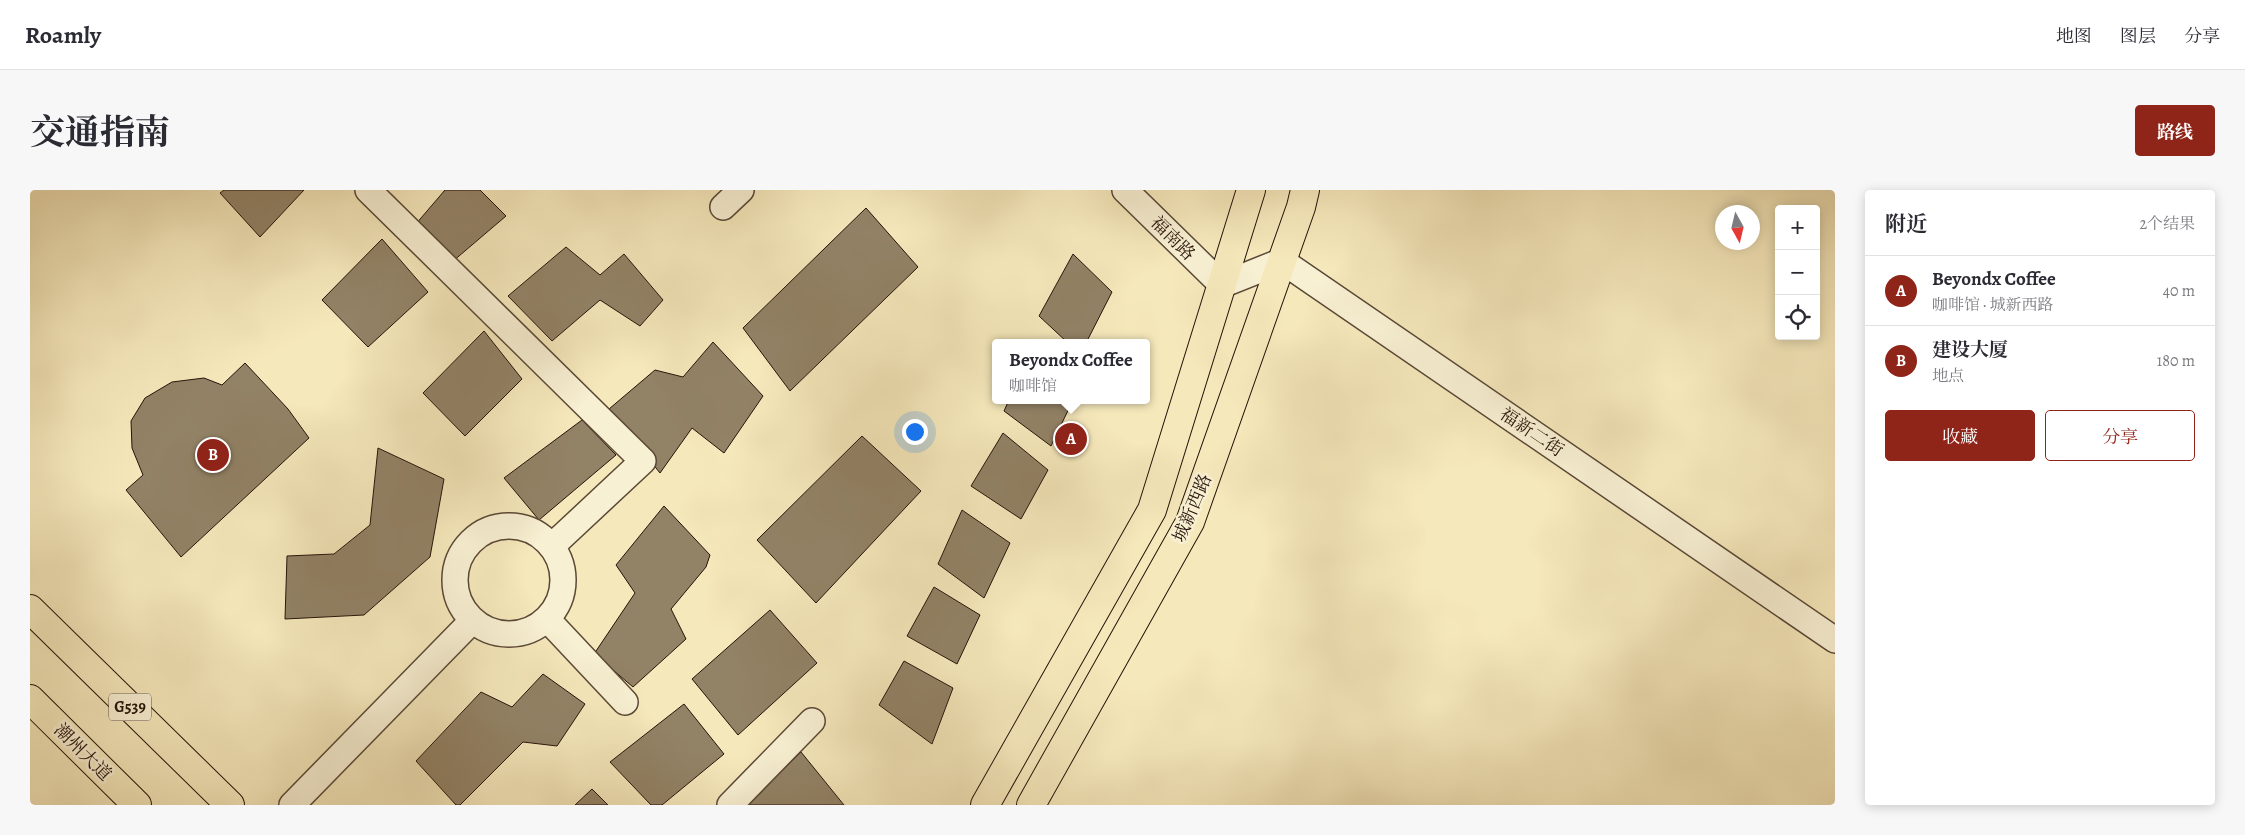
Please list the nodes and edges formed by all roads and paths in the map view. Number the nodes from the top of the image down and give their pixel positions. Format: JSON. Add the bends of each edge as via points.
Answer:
{"nodes":[{"id":1,"x":368,"y":190,"type":"edge"},
{"id":2,"x":741,"y":190,"type":"edge"},
{"id":3,"x":1125,"y":190,"type":"edge"},
{"id":4,"x":1251,"y":190,"type":"edge"},
{"id":5,"x":1305,"y":190,"type":"edge"},
{"id":6,"x":723,"y":207,"type":"dead end"},
{"id":7,"x":1282,"y":261,"type":"junction"},
{"id":8,"x":1222,"y":285,"type":"junction"},
{"id":9,"x":552,"y":546,"type":"junction"},
{"id":10,"x":30,"y":609,"type":"edge"},
{"id":11,"x":546,"y":619,"type":"junction"},
{"id":12,"x":472,"y":621,"type":"junction"},
{"id":13,"x":1835,"y":640,"type":"edge"},
{"id":14,"x":30,"y":699,"type":"edge"},
{"id":15,"x":625,"y":702,"type":"dead end"},
{"id":16,"x":812,"y":721,"type":"dead end"},
{"id":17,"x":136,"y":805,"type":"edge"},
{"id":18,"x":230,"y":805,"type":"edge"},
{"id":19,"x":292,"y":805,"type":"edge"},
{"id":20,"x":730,"y":805,"type":"edge"},
{"id":21,"x":985,"y":805,"type":"edge"},
{"id":22,"x":1031,"y":805,"type":"edge"}],
"edges":[{"from":1,"to":9,"type":"street","via":[[643,461]]},
{"from":2,"to":6,"type":"street"},
{"from":3,"to":8,"type":"street","name":"福南路"},
{"from":4,"to":8,"type":"main road","name":"城新西路"},
{"from":5,"to":7,"type":"main road","name":"城新西路"},
{"from":7,"to":8,"type":"street"},
{"from":7,"to":13,"type":"street","name":"福新二街"},
{"from":7,"to":22,"type":"main road","name":"城新西路","via":[[1190,522]]},
{"from":8,"to":21,"type":"main road","name":"城新西路","via":[[1152,510]]},
{"from":9,"to":11,"type":"street","via":[[564,580],[561,597]]},
{"from":9,"to":12,"type":"street","via":[[522,528],[504,527],[487,531],[472,541],[461,555],[456,572],[456,590]]},
{"from":10,"to":18,"type":"main road","number":"G539"},
{"from":11,"to":12,"type":"street","via":[[523,632],[505,634],[488,630]]},
{"from":11,"to":15,"type":"street"},
{"from":12,"to":19,"type":"street"},
{"from":14,"to":17,"type":"main road","name":"潮州大道"},
{"from":16,"to":20,"type":"street"}]}
